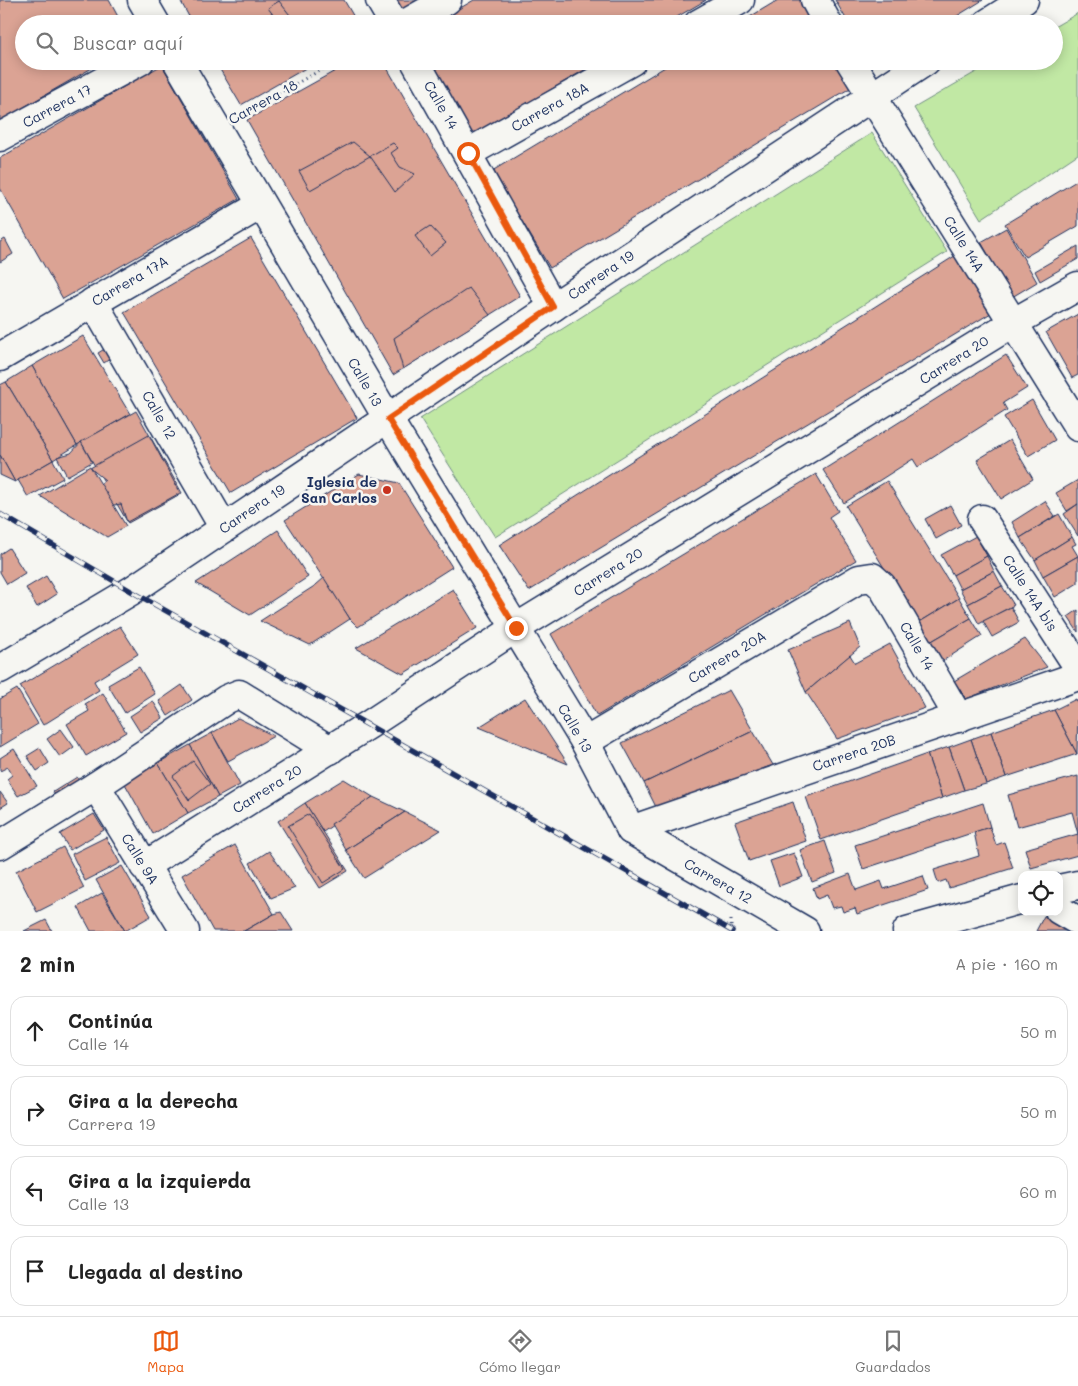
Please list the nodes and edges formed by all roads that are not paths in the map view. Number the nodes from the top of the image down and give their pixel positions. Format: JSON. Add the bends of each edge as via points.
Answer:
{"nodes":[{"id":1,"x":142,"y":0,"type":"edge"},
{"id":2,"x":380,"y":0,"type":"edge"},
{"id":3,"x":448,"y":0,"type":"edge"},
{"id":4,"x":740,"y":0,"type":"edge"},
{"id":5,"x":815,"y":0,"type":"edge"},
{"id":6,"x":1024,"y":0,"type":"edge"},
{"id":7,"x":151,"y":15,"type":"edge"},
{"id":8,"x":389,"y":15,"type":"edge"},
{"id":9,"x":422,"y":15,"type":"edge"},
{"id":10,"x":714,"y":15,"type":"edge"},
{"id":11,"x":823,"y":15,"type":"edge"},
{"id":12,"x":1000,"y":15,"type":"edge"},
{"id":13,"x":123,"y":70,"type":"edge"},
{"id":14,"x":182,"y":70,"type":"edge"},
{"id":15,"x":420,"y":70,"type":"edge"},
{"id":16,"x":616,"y":70,"type":"edge"},
{"id":17,"x":855,"y":70,"type":"edge"},
{"id":18,"x":912,"y":70,"type":"edge"},
{"id":19,"x":871,"y":96,"type":"junction"},
{"id":20,"x":0,"y":137,"type":"edge"},
{"id":21,"x":468,"y":153,"type":"junction"},
{"id":22,"x":261,"y":205,"type":"junction"},
{"id":23,"x":1078,"y":286,"type":"edge"},
{"id":24,"x":93,"y":302,"type":"junction"},
{"id":25,"x":553,"y":307,"type":"junction"},
{"id":26,"x":1013,"y":323,"type":"junction"},
{"id":27,"x":0,"y":358,"type":"edge"},
{"id":28,"x":388,"y":419,"type":"junction"},
{"id":29,"x":1078,"y":427,"type":"edge"},
{"id":30,"x":982,"y":519,"type":"dead end"},
{"id":31,"x":224,"y":528,"type":"junction"},
{"id":32,"x":872,"y":577,"type":"joint"},
{"id":33,"x":516,"y":628,"type":"junction"},
{"id":34,"x":1078,"y":667,"type":"edge"},
{"id":35,"x":0,"y":669,"type":"edge"},
{"id":36,"x":1078,"y":676,"type":"edge"},
{"id":37,"x":959,"y":718,"type":"junction"},
{"id":38,"x":585,"y":742,"type":"junction"},
{"id":39,"x":330,"y":750,"type":"junction"},
{"id":40,"x":96,"y":786,"type":"junction"},
{"id":41,"x":631,"y":830,"type":"junction"},
{"id":42,"x":0,"y":845,"type":"edge"},
{"id":43,"x":144,"y":866,"type":"junction"},
{"id":44,"x":1078,"y":885,"type":"edge"},
{"id":45,"x":1063,"y":888,"type":"edge"},
{"id":46,"x":1018,"y":899,"type":"edge"},
{"id":47,"x":1063,"y":912,"type":"edge"},
{"id":48,"x":1078,"y":921,"type":"edge"},
{"id":49,"x":178,"y":929,"type":"edge"},
{"id":50,"x":806,"y":931,"type":"edge"},
{"id":51,"x":907,"y":931,"type":"edge"}],
"edges":[{"from":1,"to":7,"type":"street"},
{"from":2,"to":8,"type":"street"},
{"from":3,"to":9,"type":"street"},
{"from":4,"to":10,"type":"street"},
{"from":5,"to":11,"type":"street"},
{"from":6,"to":12,"type":"street"},
{"from":13,"to":20,"type":"street","name":"Carrera 17"},
{"from":14,"to":22,"type":"street","name":"Calle 13"},
{"from":15,"to":21,"type":"street","name":"Calle 14"},
{"from":16,"to":21,"type":"street","name":"Carrera 18A"},
{"from":17,"to":19,"type":"street","name":"Calle 14A"},
{"from":18,"to":19,"type":"street","name":"Carrera 19"},
{"from":19,"to":25,"type":"street","name":"Carrera 19"},
{"from":19,"to":26,"type":"street","name":"Calle 14A"},
{"from":21,"to":25,"type":"street","name":"Calle 14"},
{"from":22,"to":24,"type":"street","name":"Carrera 17A"},
{"from":22,"to":28,"type":"street","name":"Calle 13"},
{"from":23,"to":26,"type":"street","name":"Carrera 20"},
{"from":24,"to":27,"type":"street","name":"Carrera 17A"},
{"from":24,"to":31,"type":"street","name":"Calle 12"},
{"from":25,"to":28,"type":"street","name":"Carrera 19"},
{"from":26,"to":29,"type":"street","name":"Calle 14A"},
{"from":26,"to":33,"type":"street","name":"Carrera 20"},
{"from":28,"to":31,"type":"street","name":"Carrera 19"},
{"from":28,"to":33,"type":"street","name":"Calle 13"},
{"from":30,"to":34,"type":"street","name":"Calle 14A bis"},
{"from":31,"to":35,"type":"street","name":"Carrera 19","via":[[131,591]]},
{"from":32,"to":37,"type":"street","name":"Calle 14","via":[[882,586]]},
{"from":32,"to":38,"type":"street","name":"Carrera 20A","via":[[859,579]]},
{"from":33,"to":38,"type":"street","name":"Calle 13"},
{"from":33,"to":39,"type":"street","name":"Carrera 20"},
{"from":36,"to":37,"type":"street","name":"Carrera 20B"},
{"from":37,"to":41,"type":"street","name":"Carrera 20B"},
{"from":38,"to":41,"type":"street","name":"Calle 13"},
{"from":39,"to":40,"type":"street","via":[[239,694]]},
{"from":39,"to":43,"type":"street","name":"Carrera 20"},
{"from":40,"to":42,"type":"street"},
{"from":40,"to":43,"type":"street","name":"Calle 9A"},
{"from":41,"to":50,"type":"street","name":"Carrera 12"},
{"from":43,"to":49,"type":"street","name":"Calle 9A"},
{"from":44,"to":45,"type":"street"},
{"from":46,"to":51,"type":"street"},
{"from":47,"to":48,"type":"street"}]}
